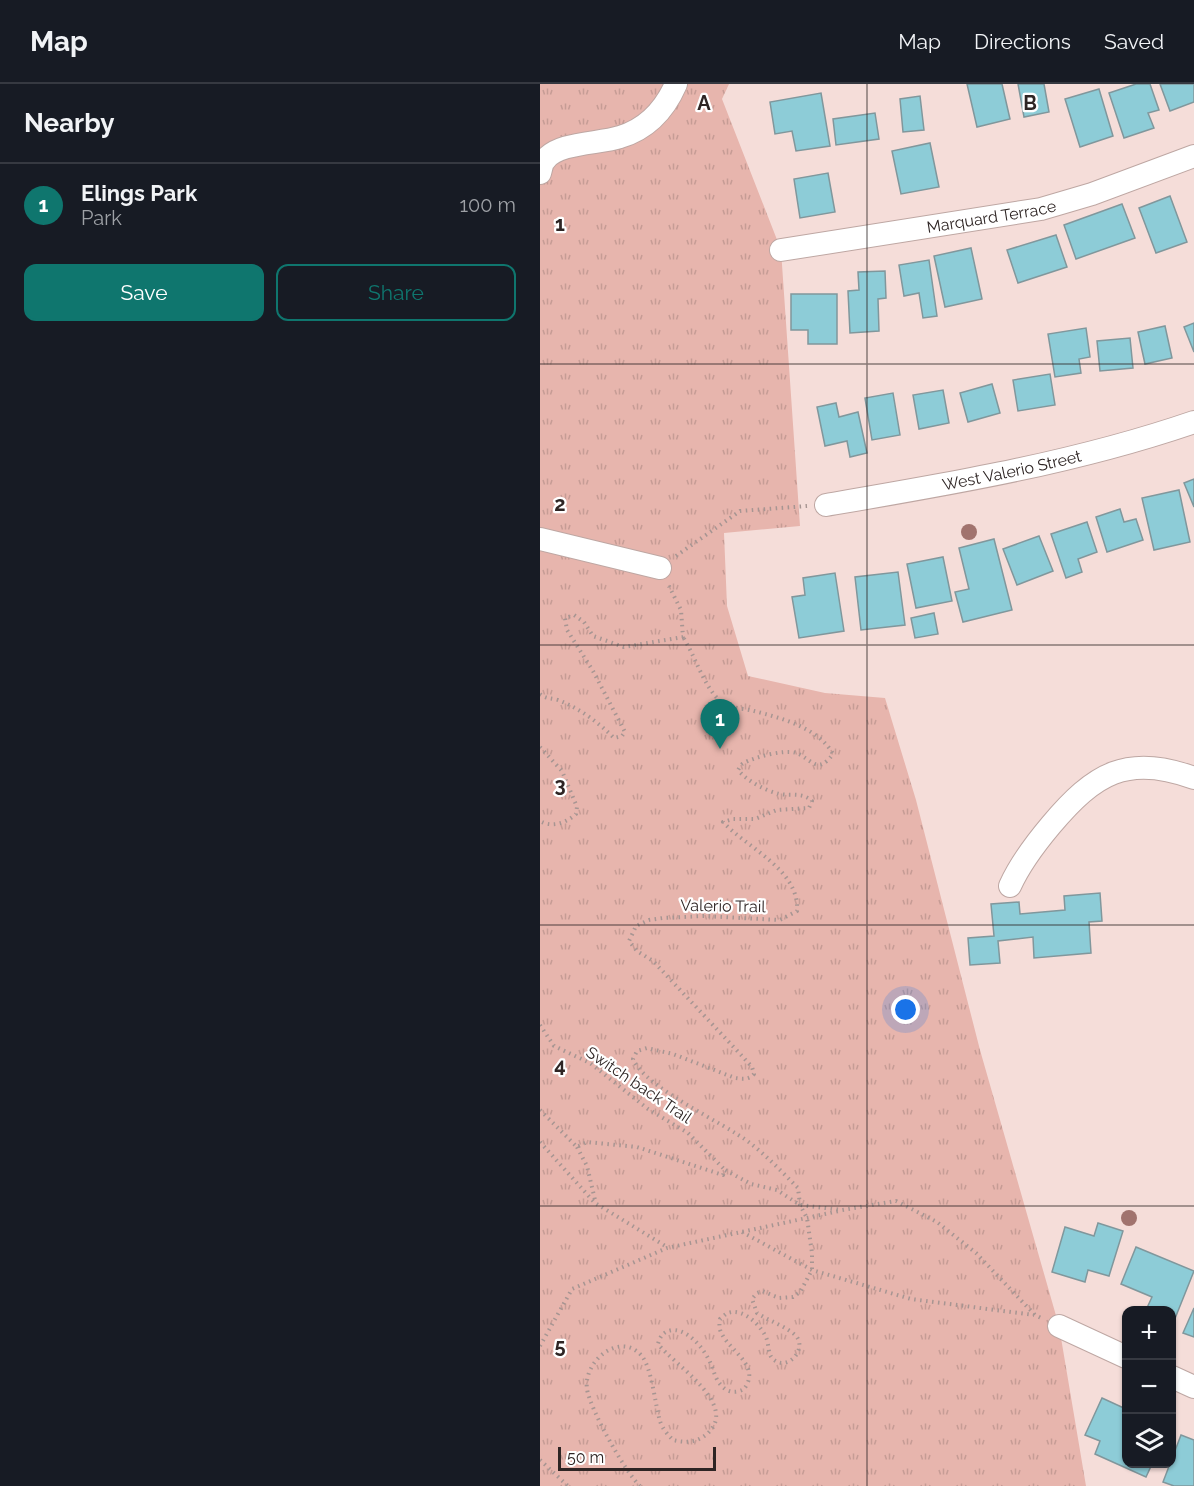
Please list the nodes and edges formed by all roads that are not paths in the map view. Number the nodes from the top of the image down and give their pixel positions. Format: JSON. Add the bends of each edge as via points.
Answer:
{"nodes":[{"id":1,"x":676,"y":84,"type":"edge"},
{"id":2,"x":1194,"y":156,"type":"edge"},
{"id":3,"x":540,"y":173,"type":"edge"},
{"id":4,"x":781,"y":250,"type":"dead end"},
{"id":5,"x":1194,"y":422,"type":"edge"},
{"id":6,"x":826,"y":505,"type":"road end"},
{"id":7,"x":540,"y":538,"type":"edge"},
{"id":8,"x":660,"y":568,"type":"road end"},
{"id":9,"x":1194,"y":778,"type":"edge"},
{"id":10,"x":1010,"y":886,"type":"dead end"},
{"id":11,"x":1059,"y":1326,"type":"road end"},
{"id":12,"x":1122,"y":1355,"type":"edge"},
{"id":13,"x":1176,"y":1379,"type":"edge"},
{"id":14,"x":1194,"y":1387,"type":"edge"}],
"edges":[{"from":1,"to":3,"type":"street","via":[[650,122],[620,138],[559,149],[545,160]]},
{"from":2,"to":4,"type":"street","name":"Marquard Terrace","via":[[1041,209]]},
{"from":5,"to":6,"type":"street","name":"West Valerio Street","via":[[1142,440],[962,482]]},
{"from":7,"to":8,"type":"street"},
{"from":9,"to":10,"type":"street","via":[[1150,766],[1110,774],[1098,781],[1067,806],[1018,869]]},
{"from":11,"to":12,"type":"street"},
{"from":13,"to":14,"type":"street"}]}
